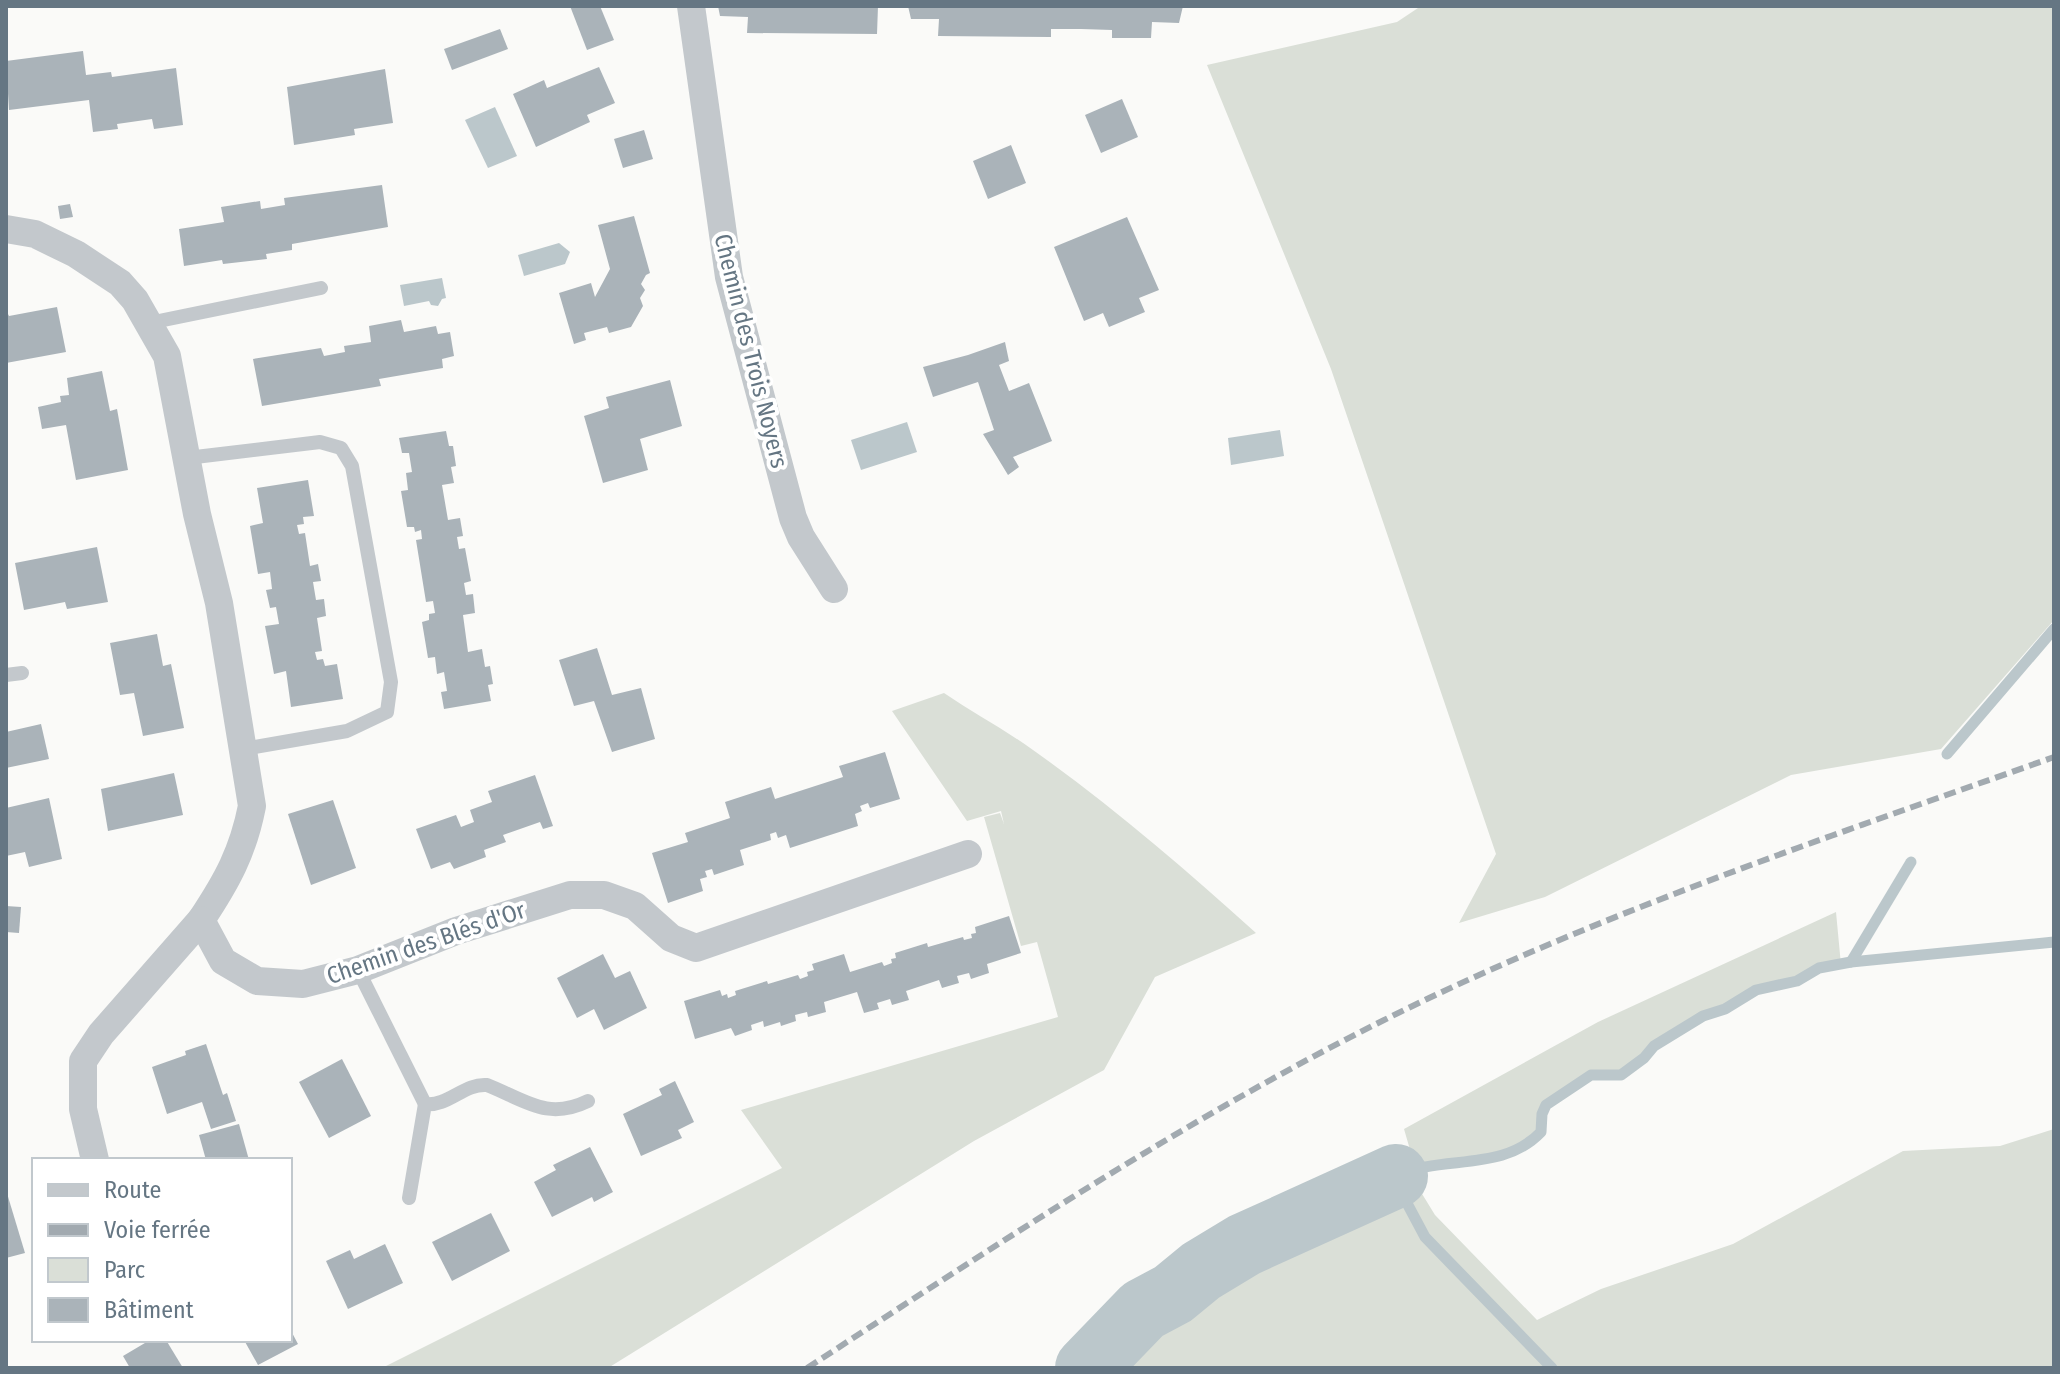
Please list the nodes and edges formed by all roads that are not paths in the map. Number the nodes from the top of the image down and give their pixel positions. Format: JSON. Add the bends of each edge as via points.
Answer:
{"nodes":[{"id":1,"x":691,"y":6,"type":"edge"},
{"id":2,"x":6,"y":229,"type":"edge"},
{"id":3,"x":321,"y":288,"type":"dead end"},
{"id":4,"x":149,"y":323,"type":"junction"},
{"id":5,"x":187,"y":458,"type":"junction"},
{"id":6,"x":834,"y":589,"type":"dead end"},
{"id":7,"x":22,"y":673,"type":"dead end"},
{"id":8,"x":6,"y":675,"type":"edge"},
{"id":9,"x":243,"y":749,"type":"junction"},
{"id":10,"x":968,"y":854,"type":"dead end"},
{"id":11,"x":201,"y":920,"type":"junction"},
{"id":12,"x":358,"y":970,"type":"junction"},
{"id":13,"x":588,"y":1101,"type":"dead end"},
{"id":14,"x":425,"y":1104,"type":"junction"},
{"id":15,"x":95,"y":1158,"type":"edge"},
{"id":16,"x":409,"y":1198,"type":"dead end"}],
"edges":[{"from":1,"to":6,"type":"street","name":"Chemin des Trois Noyers","via":[[729,277],[793,518]]},
{"from":2,"to":4,"type":"street","via":[[35,234],[76,254],[120,283]]},
{"from":3,"to":4,"type":"lane"},
{"from":4,"to":5,"type":"street","via":[[167,356]]},
{"from":5,"to":9,"type":"street","via":[[219,603]]},
{"from":5,"to":9,"type":"lane","via":[[320,442],[341,448],[352,466],[391,682],[387,712],[347,731]]},
{"from":7,"to":8,"type":"lane"},
{"from":9,"to":11,"type":"street","via":[[252,806],[247,828],[228,880]]},
{"from":10,"to":12,"type":"street","name":"Chemin des Blés d'Or","via":[[696,948],[671,938],[635,906],[604,895],[570,895],[456,931]]},
{"from":11,"to":12,"type":"street","name":"Chemin des Blés d'Or","via":[[223,961],[257,981],[303,984]]},
{"from":11,"to":15,"type":"street","via":[[83,1061],[83,1109]]},
{"from":12,"to":14,"type":"lane"},
{"from":13,"to":14,"type":"lane","via":[[562,1111],[543,1109],[477,1084],[446,1101]]},
{"from":14,"to":16,"type":"lane"}]}
